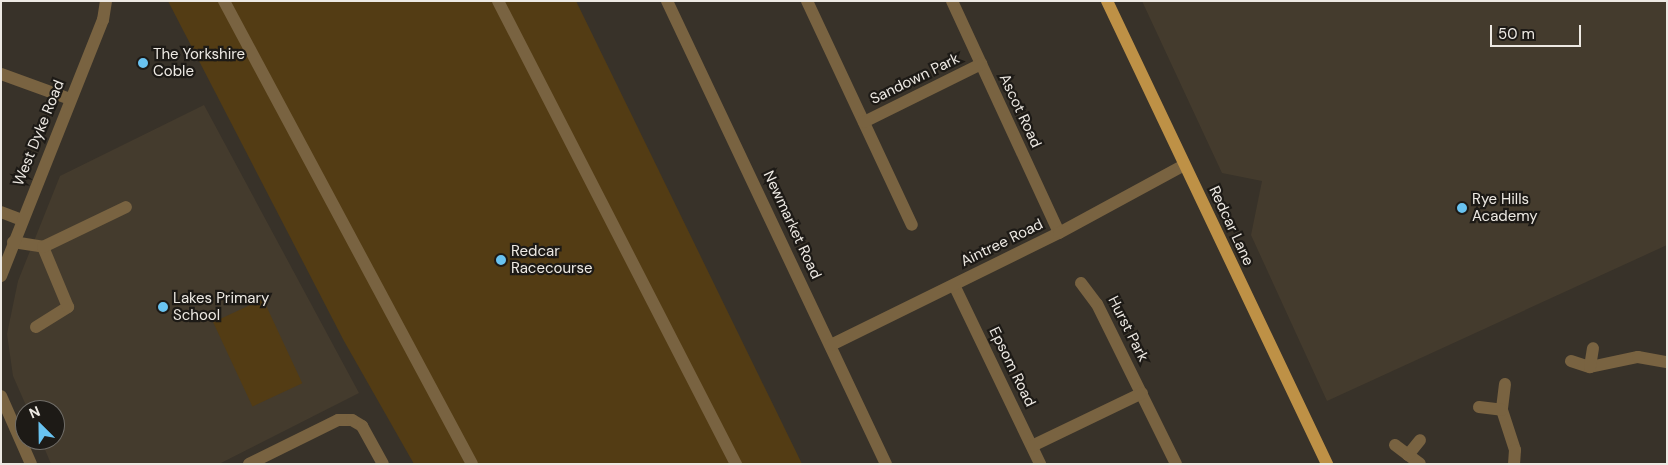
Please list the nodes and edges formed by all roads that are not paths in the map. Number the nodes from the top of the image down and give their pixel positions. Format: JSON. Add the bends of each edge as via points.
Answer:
{"nodes":[{"id":1,"x":106,"y":1,"type":"edge"},
{"id":2,"x":224,"y":1,"type":"edge"},
{"id":3,"x":498,"y":1,"type":"edge"},
{"id":4,"x":667,"y":1,"type":"edge"},
{"id":5,"x":807,"y":1,"type":"edge"},
{"id":6,"x":952,"y":1,"type":"edge"},
{"id":7,"x":1107,"y":1,"type":"edge"},
{"id":8,"x":981,"y":64,"type":"junction"},
{"id":9,"x":1,"y":74,"type":"edge"},
{"id":10,"x":70,"y":99,"type":"junction"},
{"id":11,"x":864,"y":122,"type":"junction"},
{"id":12,"x":1184,"y":165,"type":"junction"},
{"id":13,"x":126,"y":207,"type":"dead end"},
{"id":14,"x":1,"y":212,"type":"edge"},
{"id":15,"x":22,"y":220,"type":"junction"},
{"id":16,"x":912,"y":225,"type":"dead end"},
{"id":17,"x":1059,"y":233,"type":"junction"},
{"id":18,"x":13,"y":242,"type":"junction"},
{"id":19,"x":43,"y":247,"type":"junction"},
{"id":20,"x":1,"y":276,"type":"edge"},
{"id":21,"x":1082,"y":283,"type":"dead end"},
{"id":22,"x":954,"y":285,"type":"junction"},
{"id":23,"x":36,"y":327,"type":"dead end"},
{"id":24,"x":831,"y":345,"type":"junction"},
{"id":25,"x":1593,"y":348,"type":"dead end"},
{"id":26,"x":1571,"y":361,"type":"dead end"},
{"id":27,"x":1667,"y":362,"type":"edge"},
{"id":28,"x":1590,"y":367,"type":"junction"},
{"id":29,"x":1505,"y":384,"type":"dead end"},
{"id":30,"x":1142,"y":393,"type":"junction"},
{"id":31,"x":1,"y":396,"type":"edge"},
{"id":32,"x":1479,"y":407,"type":"dead end"},
{"id":33,"x":1502,"y":410,"type":"junction"},
{"id":34,"x":6,"y":421,"type":"edge"},
{"id":35,"x":1420,"y":440,"type":"dead end"},
{"id":36,"x":1032,"y":446,"type":"junction"},
{"id":37,"x":1394,"y":446,"type":"dead end"},
{"id":38,"x":1408,"y":455,"type":"junction"},
{"id":39,"x":31,"y":464,"type":"edge"},
{"id":40,"x":249,"y":464,"type":"edge"},
{"id":41,"x":383,"y":464,"type":"edge"},
{"id":42,"x":472,"y":464,"type":"edge"},
{"id":43,"x":736,"y":464,"type":"edge"},
{"id":44,"x":886,"y":464,"type":"edge"},
{"id":45,"x":1040,"y":464,"type":"edge"},
{"id":46,"x":1176,"y":464,"type":"edge"},
{"id":47,"x":1327,"y":464,"type":"edge"},
{"id":48,"x":1420,"y":464,"type":"edge"},
{"id":49,"x":1514,"y":464,"type":"edge"}],
"edges":[{"from":1,"to":10,"type":"street","name":"West Dyke Road","via":[[103,20]]},
{"from":2,"to":42,"type":"street"},
{"from":3,"to":43,"type":"street"},
{"from":4,"to":24,"type":"street","name":"Newmarket Road"},
{"from":5,"to":11,"type":"street","name":"Sandown Park"},
{"from":6,"to":8,"type":"street","name":"Ascot Road"},
{"from":7,"to":12,"type":"main road","name":"Redcar Lane"},
{"from":8,"to":11,"type":"street","name":"Sandown Park"},
{"from":8,"to":17,"type":"street","name":"Ascot Road"},
{"from":9,"to":10,"type":"street"},
{"from":10,"to":15,"type":"street","name":"West Dyke Road"},
{"from":11,"to":16,"type":"street","name":"Sandown Park"},
{"from":12,"to":17,"type":"street","name":"Aintree Road"},
{"from":12,"to":47,"type":"main road","name":"Redcar Lane"},
{"from":13,"to":19,"type":"street"},
{"from":14,"to":15,"type":"street"},
{"from":15,"to":18,"type":"street","name":"West Dyke Road"},
{"from":17,"to":22,"type":"street","name":"Aintree Road"},
{"from":18,"to":19,"type":"street"},
{"from":18,"to":20,"type":"street","name":"West Dyke Road"},
{"from":19,"to":23,"type":"street","via":[[68,307]]},
{"from":21,"to":30,"type":"street","name":"Hurst Park","via":[[1097,304]]},
{"from":22,"to":24,"type":"street","name":"Aintree Road"},
{"from":22,"to":36,"type":"street","name":"Epsom Road"},
{"from":24,"to":44,"type":"street","name":"Newmarket Road"},
{"from":25,"to":28,"type":"street"},
{"from":26,"to":28,"type":"street"},
{"from":27,"to":28,"type":"street","via":[[1638,357]]},
{"from":29,"to":33,"type":"street"},
{"from":30,"to":36,"type":"street"},
{"from":30,"to":46,"type":"street","name":"Hurst Park"},
{"from":31,"to":34,"type":"street"},
{"from":32,"to":33,"type":"street"},
{"from":33,"to":49,"type":"street","via":[[1515,450]]},
{"from":34,"to":39,"type":"street"},
{"from":35,"to":38,"type":"street"},
{"from":36,"to":45,"type":"street","name":"Epsom Road"},
{"from":37,"to":38,"type":"street"},
{"from":38,"to":48,"type":"street"},
{"from":40,"to":41,"type":"street","via":[[345,420],[362,426]]}]}
